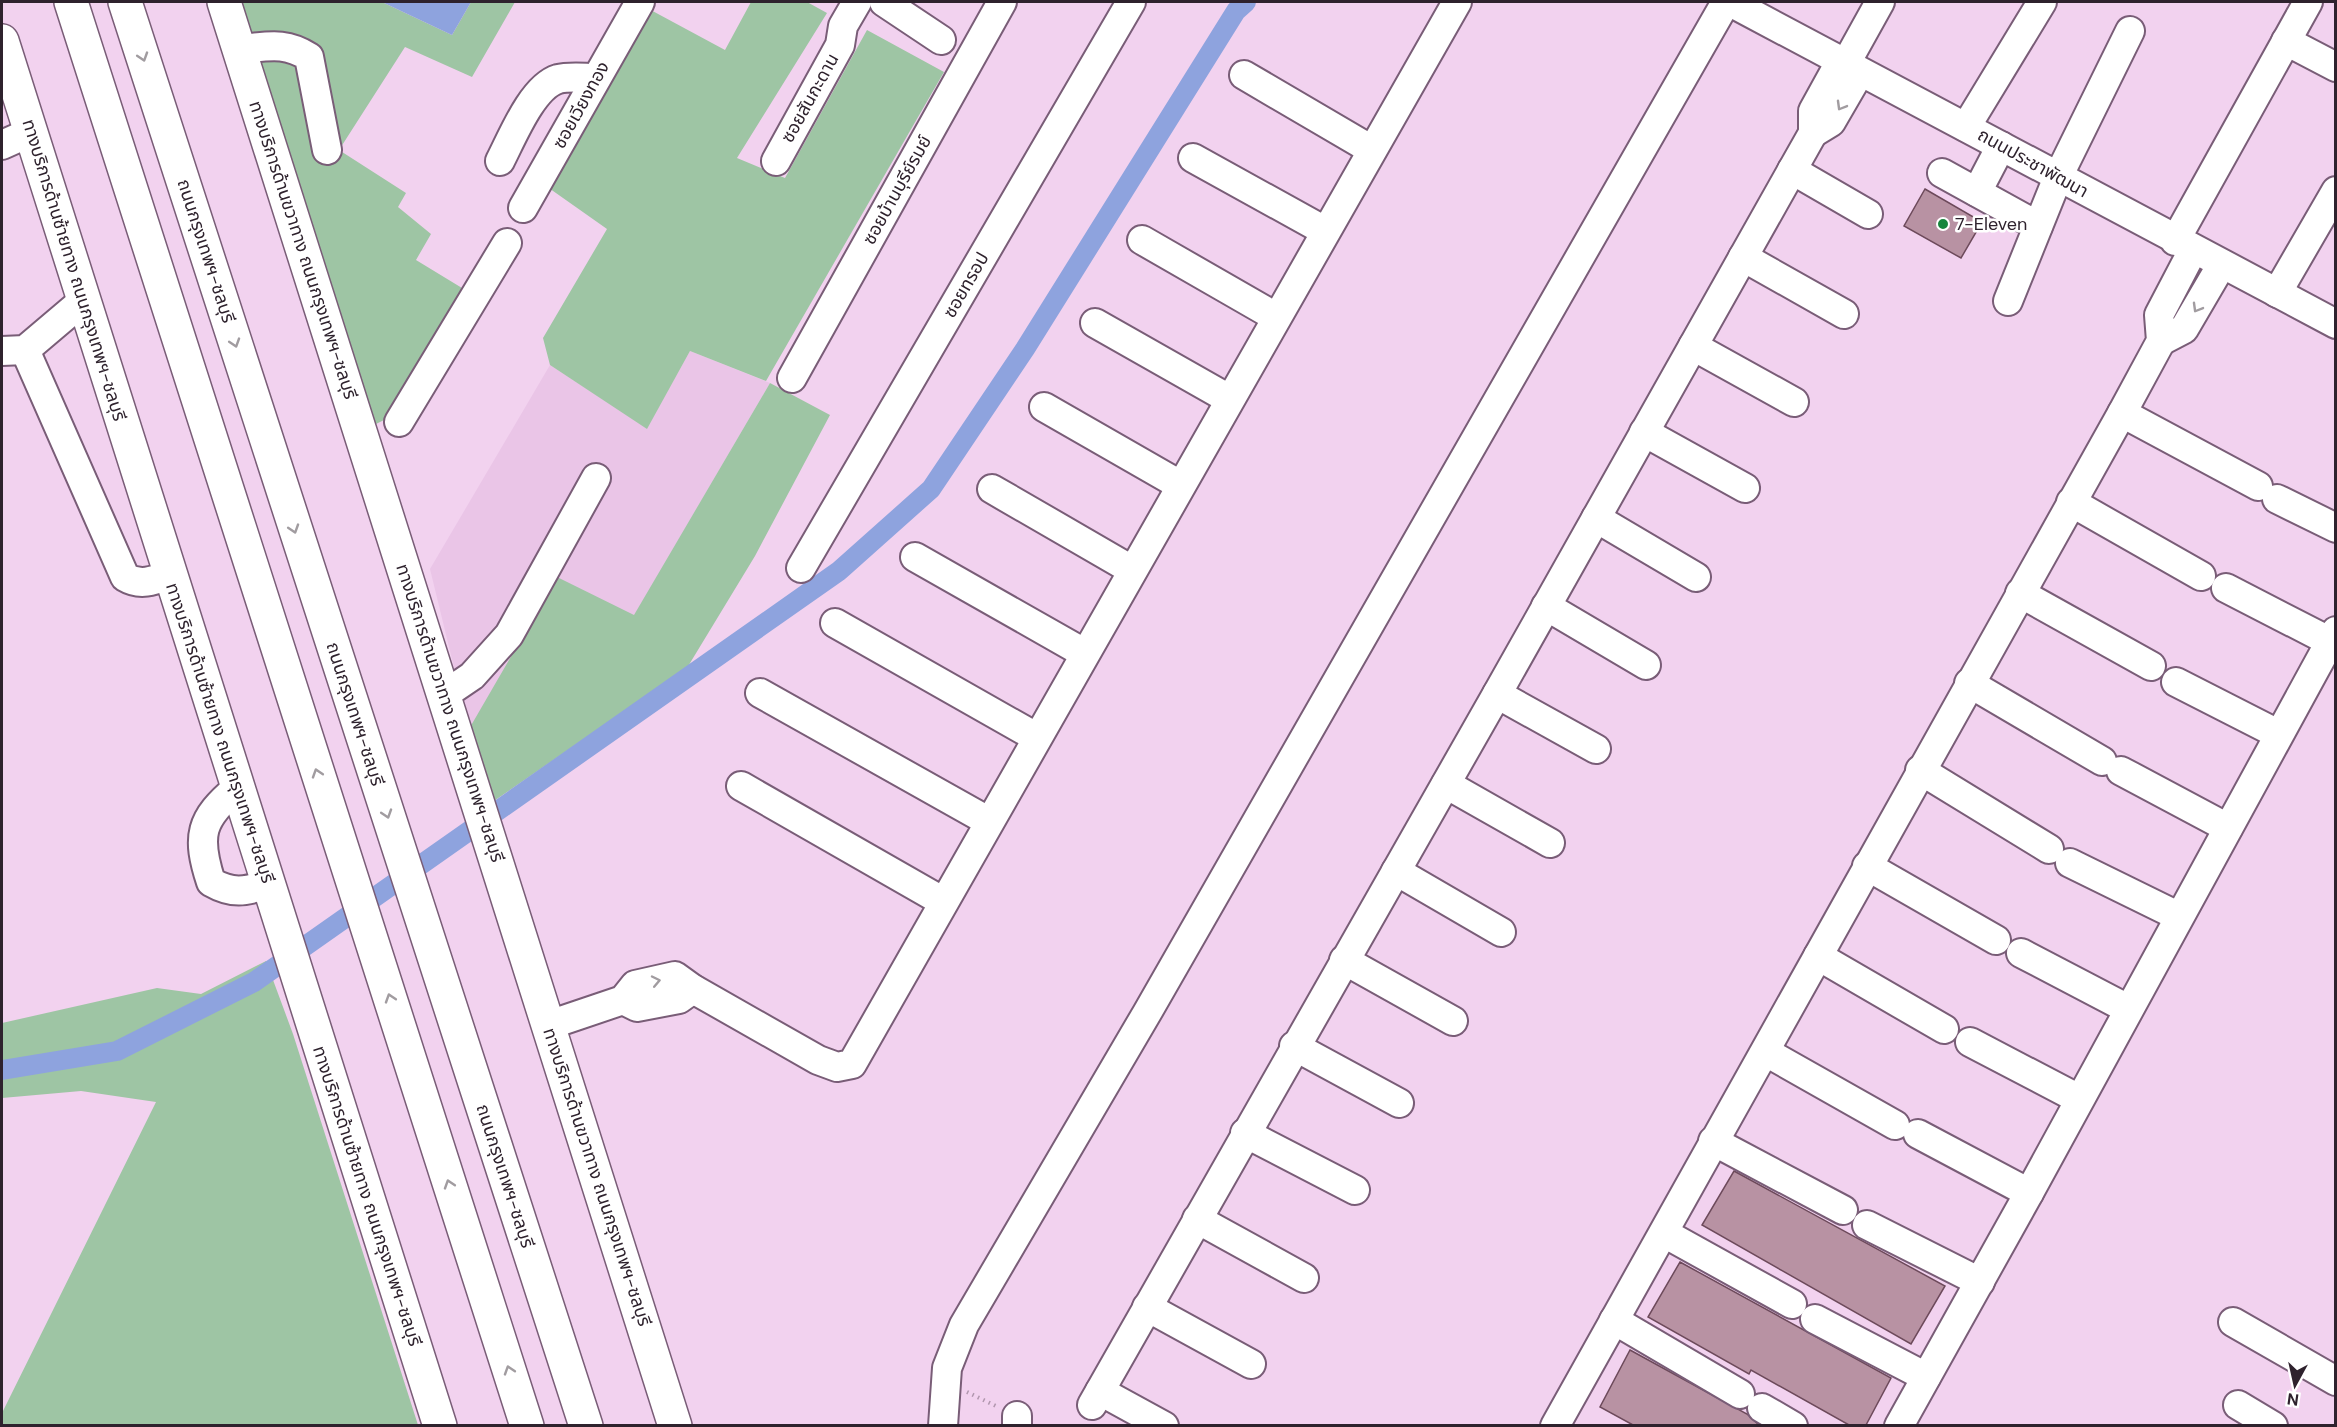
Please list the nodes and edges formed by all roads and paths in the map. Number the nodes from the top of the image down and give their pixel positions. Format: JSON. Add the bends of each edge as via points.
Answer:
{"nodes":[{"id":1,"x":71,"y":2,"type":"edge"},
{"id":2,"x":125,"y":2,"type":"edge"},
{"id":3,"x":224,"y":2,"type":"edge"},
{"id":4,"x":640,"y":2,"type":"edge"},
{"id":5,"x":857,"y":2,"type":"edge"},
{"id":6,"x":884,"y":2,"type":"edge"},
{"id":7,"x":1002,"y":2,"type":"edge"},
{"id":8,"x":1131,"y":2,"type":"edge"},
{"id":9,"x":1457,"y":2,"type":"edge"},
{"id":10,"x":1728,"y":2,"type":"edge"},
{"id":11,"x":1880,"y":2,"type":"edge"},
{"id":12,"x":2042,"y":2,"type":"edge"},
{"id":13,"x":2308,"y":2,"type":"edge"},
{"id":14,"x":2130,"y":31,"type":"dead end"},
{"id":15,"x":941,"y":40,"type":"dead end"},
{"id":16,"x":2286,"y":41,"type":"junction"},
{"id":17,"x":239,"y":49,"type":"junction"},
{"id":18,"x":3,"y":52,"type":"edge"},
{"id":19,"x":1848,"y":66,"type":"junction"},
{"id":20,"x":2336,"y":67,"type":"edge"},
{"id":21,"x":1244,"y":75,"type":"dead end"},
{"id":22,"x":596,"y":78,"type":"junction"},
{"id":23,"x":1966,"y":127,"type":"junction"},
{"id":24,"x":31,"y":132,"type":"junction"},
{"id":25,"x":2,"y":145,"type":"edge"},
{"id":26,"x":2001,"y":146,"type":"junction"},
{"id":27,"x":327,"y":150,"type":"dead end"},
{"id":28,"x":1372,"y":150,"type":"junction"},
{"id":29,"x":1193,"y":158,"type":"dead end"},
{"id":30,"x":500,"y":161,"type":"dead end"},
{"id":31,"x":776,"y":161,"type":"dead end"},
{"id":32,"x":1792,"y":170,"type":"junction"},
{"id":33,"x":1942,"y":173,"type":"dead end"},
{"id":34,"x":2058,"y":177,"type":"junction"},
{"id":35,"x":2336,"y":191,"type":"edge"},
{"id":36,"x":1977,"y":192,"type":"junction"},
{"id":37,"x":523,"y":208,"type":"dead end"},
{"id":38,"x":1868,"y":214,"type":"dead end"},
{"id":39,"x":2038,"y":226,"type":"junction"},
{"id":40,"x":1325,"y":231,"type":"junction"},
{"id":41,"x":1142,"y":240,"type":"dead end"},
{"id":42,"x":507,"y":243,"type":"dead end"},
{"id":43,"x":2184,"y":245,"type":"junction"},
{"id":44,"x":1743,"y":257,"type":"junction"},
{"id":45,"x":2222,"y":264,"type":"junction"},
{"id":46,"x":2277,"y":293,"type":"junction"},
{"id":47,"x":84,"y":300,"type":"junction"},
{"id":48,"x":2008,"y":302,"type":"dead end"},
{"id":49,"x":1844,"y":314,"type":"dead end"},
{"id":50,"x":1276,"y":317,"type":"junction"},
{"id":51,"x":1095,"y":323,"type":"dead end"},
{"id":52,"x":2336,"y":324,"type":"edge"},
{"id":53,"x":2161,"y":341,"type":"junction"},
{"id":54,"x":1693,"y":346,"type":"junction"},
{"id":55,"x":13,"y":351,"type":"edge"},
{"id":56,"x":792,"y":378,"type":"dead end"},
{"id":57,"x":1229,"y":399,"type":"junction"},
{"id":58,"x":1794,"y":402,"type":"dead end"},
{"id":59,"x":1044,"y":407,"type":"dead end"},
{"id":60,"x":2122,"y":413,"type":"junction"},
{"id":61,"x":399,"y":422,"type":"dead end"},
{"id":62,"x":1644,"y":432,"type":"junction"},
{"id":63,"x":596,"y":478,"type":"dead end"},
{"id":64,"x":1180,"y":485,"type":"junction"},
{"id":65,"x":1745,"y":488,"type":"dead end"},
{"id":66,"x":992,"y":489,"type":"dead end"},
{"id":67,"x":2071,"y":502,"type":"junction"},
{"id":68,"x":1596,"y":518,"type":"junction"},
{"id":69,"x":2336,"y":528,"type":"edge"},
{"id":70,"x":915,"y":557,"type":"dead end"},
{"id":71,"x":801,"y":568,"type":"dead end"},
{"id":72,"x":1132,"y":570,"type":"junction"},
{"id":73,"x":169,"y":575,"type":"junction"},
{"id":74,"x":1696,"y":577,"type":"dead end"},
{"id":75,"x":2020,"y":594,"type":"junction"},
{"id":76,"x":1546,"y":606,"type":"junction"},
{"id":77,"x":835,"y":623,"type":"dead end"},
{"id":78,"x":2332,"y":636,"type":"edge"},
{"id":79,"x":1084,"y":653,"type":"junction"},
{"id":80,"x":1646,"y":665,"type":"dead end"},
{"id":81,"x":2151,"y":666,"type":"dead end"},
{"id":82,"x":1969,"y":682,"type":"junction"},
{"id":83,"x":2176,"y":682,"type":"dead end"},
{"id":84,"x":760,"y":693,"type":"dead end"},
{"id":85,"x":1497,"y":694,"type":"junction"},
{"id":86,"x":444,"y":695,"type":"junction"},
{"id":87,"x":2278,"y":734,"type":"junction"},
{"id":88,"x":1036,"y":736,"type":"junction"},
{"id":89,"x":1596,"y":750,"type":"dead end"},
{"id":90,"x":1920,"y":770,"type":"junction"},
{"id":91,"x":1446,"y":784,"type":"junction"},
{"id":92,"x":741,"y":786,"type":"dead end"},
{"id":93,"x":237,"y":788,"type":"junction"},
{"id":94,"x":988,"y":821,"type":"junction"},
{"id":95,"x":2229,"y":828,"type":"junction"},
{"id":96,"x":1550,"y":843,"type":"dead end"},
{"id":97,"x":1867,"y":866,"type":"junction"},
{"id":98,"x":1396,"y":871,"type":"junction"},
{"id":99,"x":268,"y":884,"type":"junction"},
{"id":100,"x":942,"y":902,"type":"junction"},
{"id":101,"x":2178,"y":916,"type":"junction"},
{"id":102,"x":1502,"y":932,"type":"dead end"},
{"id":103,"x":1996,"y":940,"type":"dead end"},
{"id":104,"x":2020,"y":953,"type":"dead end"},
{"id":105,"x":1818,"y":956,"type":"junction"},
{"id":106,"x":1344,"y":960,"type":"junction"},
{"id":107,"x":2128,"y":1009,"type":"junction"},
{"id":108,"x":1453,"y":1021,"type":"dead end"},
{"id":109,"x":549,"y":1025,"type":"junction"},
{"id":110,"x":1944,"y":1029,"type":"dead end"},
{"id":111,"x":1971,"y":1042,"type":"dead end"},
{"id":112,"x":1294,"y":1046,"type":"junction"},
{"id":113,"x":1766,"y":1052,"type":"junction"},
{"id":114,"x":2079,"y":1099,"type":"junction"},
{"id":115,"x":1399,"y":1103,"type":"dead end"},
{"id":116,"x":1245,"y":1133,"type":"junction"},
{"id":117,"x":1713,"y":1141,"type":"junction"},
{"id":118,"x":1355,"y":1190,"type":"dead end"},
{"id":119,"x":2029,"y":1193,"type":"junction"},
{"id":120,"x":1843,"y":1210,"type":"dead end"},
{"id":121,"x":1197,"y":1219,"type":"junction"},
{"id":122,"x":1867,"y":1225,"type":"dead end"},
{"id":123,"x":1664,"y":1233,"type":"junction"},
{"id":124,"x":1304,"y":1278,"type":"dead end"},
{"id":125,"x":1980,"y":1282,"type":"junction"},
{"id":126,"x":1147,"y":1307,"type":"junction"},
{"id":127,"x":1614,"y":1320,"type":"junction"},
{"id":128,"x":2233,"y":1322,"type":"dead end"},
{"id":129,"x":1251,"y":1364,"type":"dead end"},
{"id":130,"x":1926,"y":1377,"type":"junction"},
{"id":131,"x":945,"y":1381,"type":"junction"},
{"id":132,"x":2336,"y":1381,"type":"edge"},
{"id":133,"x":2238,"y":1405,"type":"dead end"},
{"id":134,"x":1017,"y":1421,"type":"edge"},
{"id":135,"x":1567,"y":1421,"type":"edge"},
{"id":136,"x":440,"y":1425,"type":"edge"},
{"id":137,"x":527,"y":1425,"type":"edge"},
{"id":138,"x":586,"y":1425,"type":"edge"},
{"id":139,"x":675,"y":1425,"type":"edge"},
{"id":140,"x":943,"y":1425,"type":"edge"},
{"id":141,"x":1164,"y":1425,"type":"edge"},
{"id":142,"x":1793,"y":1425,"type":"edge"},
{"id":143,"x":1899,"y":1425,"type":"edge"},
{"id":144,"x":2274,"y":1425,"type":"edge"}],
"edges":[{"from":137,"to":1,"type":"main road","one_way":true},
{"from":2,"to":138,"type":"main road","name":"ถนนกรุงเทพฯ-ชลบุรี","one_way":true},
{"from":3,"to":17,"type":"main road","name":"ทางบริการด้านขวาทาง ถนนกรุงเทพฯ-ชลบุรี"},
{"from":4,"to":22,"type":"street","name":"ซอยเวียงทอง"},
{"from":5,"to":31,"type":"street","name":"ซอยสันกะดาน","via":[[843,26],[840,45]]},
{"from":6,"to":15,"type":"street"},
{"from":7,"to":56,"type":"street","name":"ซอยบ้านบุรีย์รมย์"},
{"from":8,"to":71,"type":"street","name":"ซอยทรอป"},
{"from":9,"to":28,"type":"street"},
{"from":10,"to":19,"type":"street","name":"ถนนประชาพัฒนา"},
{"from":10,"to":131,"type":"street","via":[[964,1325]]},
{"from":11,"to":19,"type":"street"},
{"from":12,"to":23,"type":"street"},
{"from":13,"to":16,"type":"street"},
{"from":14,"to":34,"type":"street"},
{"from":16,"to":20,"type":"street"},
{"from":16,"to":43,"type":"street"},
{"from":17,"to":27,"type":"street","via":[[281,45],[309,57]]},
{"from":17,"to":86,"type":"main road","name":"ทางบริการด้านขวาทาง ถนนกรุงเทพฯ-ชลบุรี"},
{"from":18,"to":24,"type":"main road","name":"ทางบริการด้านซ้ายทาง ถนนกรุงเทพฯ-ชลบุรี"},
{"from":19,"to":23,"type":"street","name":"ถนนประชาพัฒนา"},
{"from":19,"to":32,"type":"street","via":[[1831,122],[1813,133]]},
{"from":21,"to":28,"type":"street"},
{"from":22,"to":30,"type":"street","via":[[558,79],[543,89],[527,109]]},
{"from":22,"to":37,"type":"street","name":"ซอยเวียงทอง"},
{"from":23,"to":26,"type":"street","name":"ถนนประชาพัฒนา"},
{"from":24,"to":25,"type":"street"},
{"from":24,"to":47,"type":"main road","name":"ทางบริการด้านซ้ายทาง ถนนกรุงเทพฯ-ชลบุรี"},
{"from":26,"to":34,"type":"street","name":"ถนนประชาพัฒนา"},
{"from":26,"to":36,"type":"street"},
{"from":28,"to":40,"type":"street"},
{"from":29,"to":40,"type":"street"},
{"from":32,"to":38,"type":"street"},
{"from":32,"to":44,"type":"street"},
{"from":33,"to":36,"type":"street"},
{"from":34,"to":39,"type":"street"},
{"from":34,"to":43,"type":"street","name":"ถนนประชาพัฒนา"},
{"from":35,"to":46,"type":"street"},
{"from":36,"to":39,"type":"street"},
{"from":39,"to":48,"type":"street"},
{"from":40,"to":50,"type":"street"},
{"from":41,"to":50,"type":"street"},
{"from":42,"to":61,"type":"street"},
{"from":43,"to":45,"type":"street","name":"ถนนประชาพัฒนา"},
{"from":43,"to":53,"type":"street","via":[[2159,315]]},
{"from":44,"to":49,"type":"street"},
{"from":44,"to":54,"type":"street"},
{"from":45,"to":46,"type":"street","name":"ถนนประชาพัฒนา"},
{"from":45,"to":53,"type":"street","one_way":true,"via":[[2184,329]]},
{"from":46,"to":52,"type":"street","name":"ถนนประชาพัฒนา"},
{"from":47,"to":55,"type":"street"},
{"from":47,"to":73,"type":"main road","name":"ทางบริการด้านซ้ายทาง ถนนกรุงเทพฯ-ชลบุรี"},
{"from":50,"to":57,"type":"street"},
{"from":51,"to":57,"type":"street"},
{"from":53,"to":60,"type":"street"},
{"from":54,"to":58,"type":"street"},
{"from":54,"to":62,"type":"street"},
{"from":55,"to":73,"type":"street","via":[[125,577],[134,583],[146,583]]},
{"from":57,"to":64,"type":"street"},
{"from":59,"to":64,"type":"street"},
{"from":60,"to":67,"type":"street"},
{"from":60,"to":69,"type":"street"},
{"from":62,"to":65,"type":"street"},
{"from":62,"to":68,"type":"street"},
{"from":63,"to":86,"type":"street","via":[[509,635],[472,676]]},
{"from":64,"to":72,"type":"street"},
{"from":66,"to":72,"type":"street"},
{"from":67,"to":75,"type":"street"},
{"from":67,"to":78,"type":"street","via":[[2213,582]]},
{"from":68,"to":74,"type":"street"},
{"from":68,"to":76,"type":"street"},
{"from":70,"to":79,"type":"street"},
{"from":72,"to":79,"type":"street"},
{"from":73,"to":93,"type":"main road","name":"ทางบริการด้านซ้ายทาง ถนนกรุงเทพฯ-ชลบุรี"},
{"from":75,"to":81,"type":"street"},
{"from":75,"to":82,"type":"street"},
{"from":76,"to":80,"type":"street"},
{"from":76,"to":85,"type":"street"},
{"from":77,"to":88,"type":"street"},
{"from":78,"to":87,"type":"street"},
{"from":79,"to":88,"type":"street"},
{"from":82,"to":90,"type":"street"},
{"from":82,"to":95,"type":"street","via":[[2111,766]]},
{"from":83,"to":87,"type":"street"},
{"from":84,"to":94,"type":"street"},
{"from":85,"to":89,"type":"street"},
{"from":85,"to":91,"type":"street"},
{"from":86,"to":109,"type":"main road","name":"ทางบริการด้านขวาทาง ถนนกรุงเทพฯ-ชลบุรี"},
{"from":87,"to":95,"type":"street"},
{"from":88,"to":94,"type":"street"},
{"from":90,"to":97,"type":"street"},
{"from":90,"to":101,"type":"street","via":[[2059,856]]},
{"from":91,"to":96,"type":"street"},
{"from":91,"to":98,"type":"street"},
{"from":92,"to":100,"type":"street"},
{"from":93,"to":99,"type":"main road","name":"ทางบริการด้านซ้ายทาง ถนนกรุงเทพฯ-ชลบุรี"},
{"from":93,"to":99,"type":"street","via":[[214,808],[205,823],[204,862],[211,882],[226,891],[242,893]]},
{"from":94,"to":100,"type":"street"},
{"from":95,"to":101,"type":"street"},
{"from":97,"to":103,"type":"street"},
{"from":97,"to":105,"type":"street"},
{"from":98,"to":102,"type":"street"},
{"from":98,"to":106,"type":"street"},
{"from":99,"to":136,"type":"main road","name":"ทางบริการด้านซ้ายทาง ถนนกรุงเทพฯ-ชลบุรี"},
{"from":100,"to":109,"type":"street","via":[[852,1064],[837,1067],[818,1060],[693,989],[679,999],[637,1007],[622,1000]]},
{"from":101,"to":107,"type":"street"},
{"from":104,"to":107,"type":"street"},
{"from":105,"to":110,"type":"street"},
{"from":105,"to":113,"type":"street"},
{"from":106,"to":108,"type":"street"},
{"from":106,"to":112,"type":"street"},
{"from":107,"to":114,"type":"street"},
{"from":109,"to":139,"type":"main road","name":"ทางบริการด้านขวาทาง ถนนกรุงเทพฯ-ชลบุรี"},
{"from":111,"to":114,"type":"street"},
{"from":112,"to":115,"type":"street"},
{"from":112,"to":116,"type":"street"},
{"from":113,"to":117,"type":"street"},
{"from":113,"to":119,"type":"street"},
{"from":114,"to":119,"type":"street"},
{"from":116,"to":118,"type":"street"},
{"from":116,"to":121,"type":"street"},
{"from":117,"to":120,"type":"street"},
{"from":117,"to":123,"type":"street"},
{"from":119,"to":125,"type":"street"},
{"from":121,"to":124,"type":"street"},
{"from":121,"to":126,"type":"street"},
{"from":122,"to":125,"type":"street"},
{"from":123,"to":127,"type":"street"},
{"from":123,"to":130,"type":"street"},
{"from":125,"to":130,"type":"street"},
{"from":126,"to":129,"type":"street"},
{"from":126,"to":141,"type":"street","via":[[1096,1398]]},
{"from":127,"to":135,"type":"street"},
{"from":127,"to":142,"type":"street"},
{"from":128,"to":132,"type":"street"},
{"from":130,"to":143,"type":"street"},
{"from":131,"to":134,"type":"path"},
{"from":131,"to":140,"type":"street"},
{"from":133,"to":144,"type":"street"}]}
